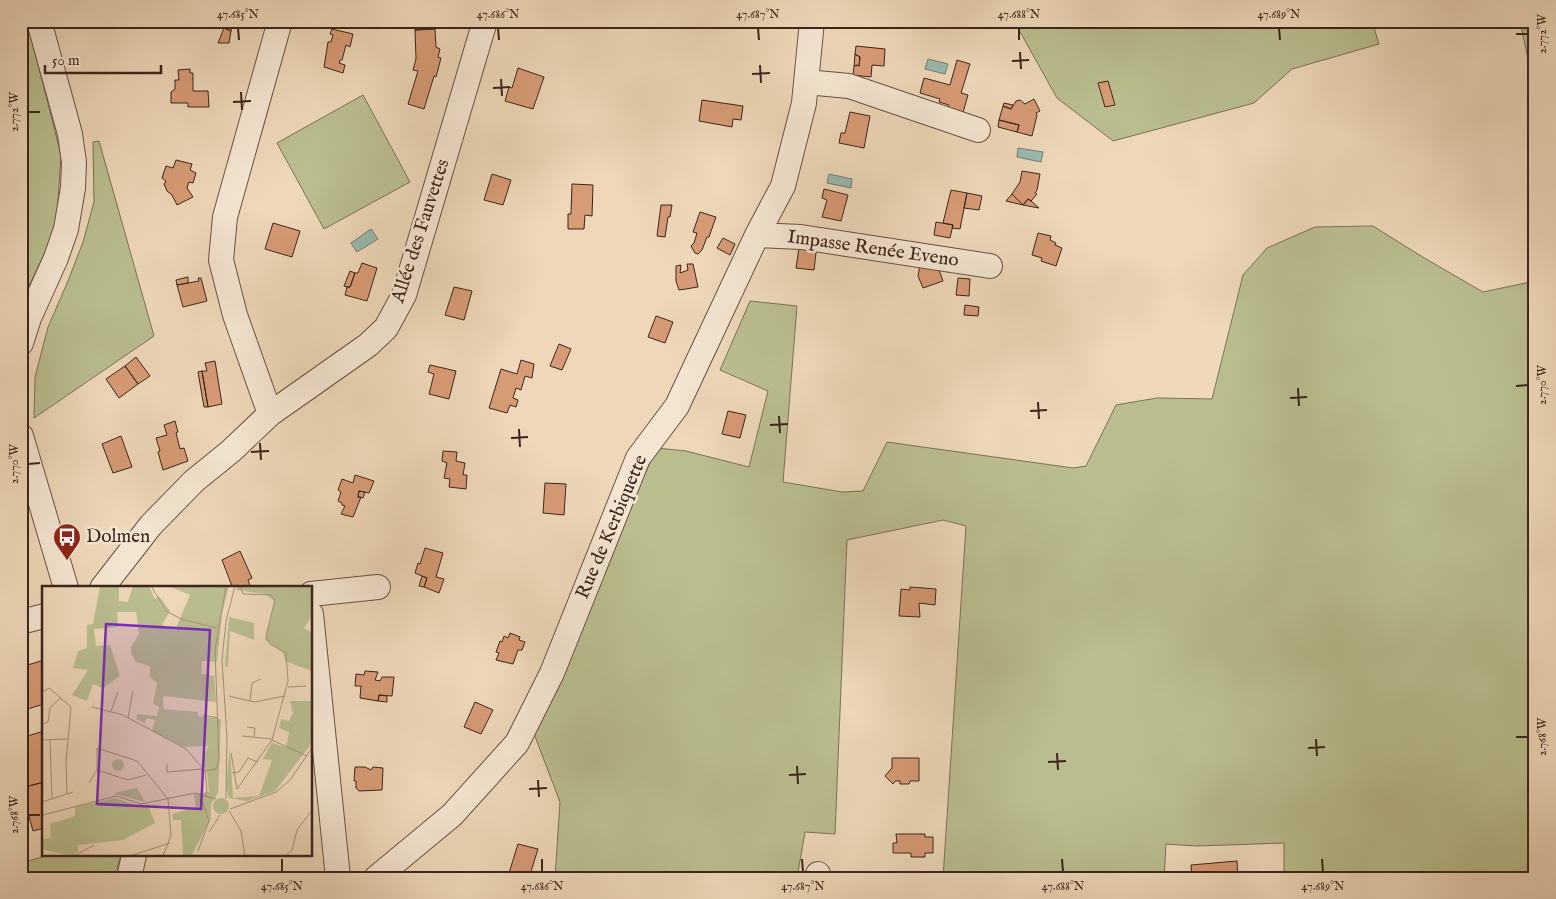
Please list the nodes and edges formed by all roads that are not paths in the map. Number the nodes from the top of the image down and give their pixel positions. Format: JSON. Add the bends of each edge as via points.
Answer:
{"nodes":[{"id":1,"x":39,"y":21,"type":"edge"},
{"id":2,"x":280,"y":21,"type":"edge"},
{"id":3,"x":485,"y":21,"type":"edge"},
{"id":4,"x":812,"y":21,"type":"edge"},
{"id":5,"x":806,"y":82,"type":"junction"},
{"id":6,"x":978,"y":130,"type":"dead end"},
{"id":7,"x":757,"y":234,"type":"junction"},
{"id":8,"x":990,"y":266,"type":"dead end"},
{"id":9,"x":21,"y":343,"type":"edge"},
{"id":10,"x":270,"y":414,"type":"junction"},
{"id":11,"x":21,"y":436,"type":"edge"},
{"id":12,"x":65,"y":586,"type":"edge"},
{"id":13,"x":104,"y":586,"type":"edge"},
{"id":14,"x":378,"y":587,"type":"dead end"},
{"id":15,"x":312,"y":594,"type":"edge"},
{"id":16,"x":42,"y":617,"type":"edge"},
{"id":17,"x":21,"y":622,"type":"edge"},
{"id":18,"x":312,"y":624,"type":"edge"},
{"id":19,"x":134,"y":856,"type":"edge"},
{"id":20,"x":129,"y":878,"type":"edge"},
{"id":21,"x":338,"y":878,"type":"edge"},
{"id":22,"x":376,"y":878,"type":"edge"}],
"edges":[{"from":1,"to":9,"type":"street","via":[[70,134],[73,188],[66,229]]},
{"from":2,"to":10,"type":"street","via":[[226,217],[221,260],[235,315]]},
{"from":3,"to":10,"type":"street","name":"Allée des Fauvettes","via":[[404,295],[386,328],[368,345]]},
{"from":4,"to":5,"type":"street","name":"Rue de Kerbiquette"},
{"from":5,"to":6,"type":"street","via":[[849,86]]},
{"from":5,"to":7,"type":"street","name":"Rue de Kerbiquette","via":[[804,103],[783,186]]},
{"from":7,"to":8,"type":"street","name":"Impasse Renée Eveno","via":[[801,237]]},
{"from":7,"to":22,"type":"street","name":"Rue de Kerbiquette","via":[[677,406],[638,458],[552,673],[517,743],[452,815]]},
{"from":10,"to":13,"type":"street","name":"Allée des Fauvettes","via":[[150,525]]},
{"from":11,"to":12,"type":"street"},
{"from":14,"to":15,"type":"street"},
{"from":16,"to":17,"type":"street"},
{"from":18,"to":21,"type":"street"},
{"from":19,"to":20,"type":"street"}]}
